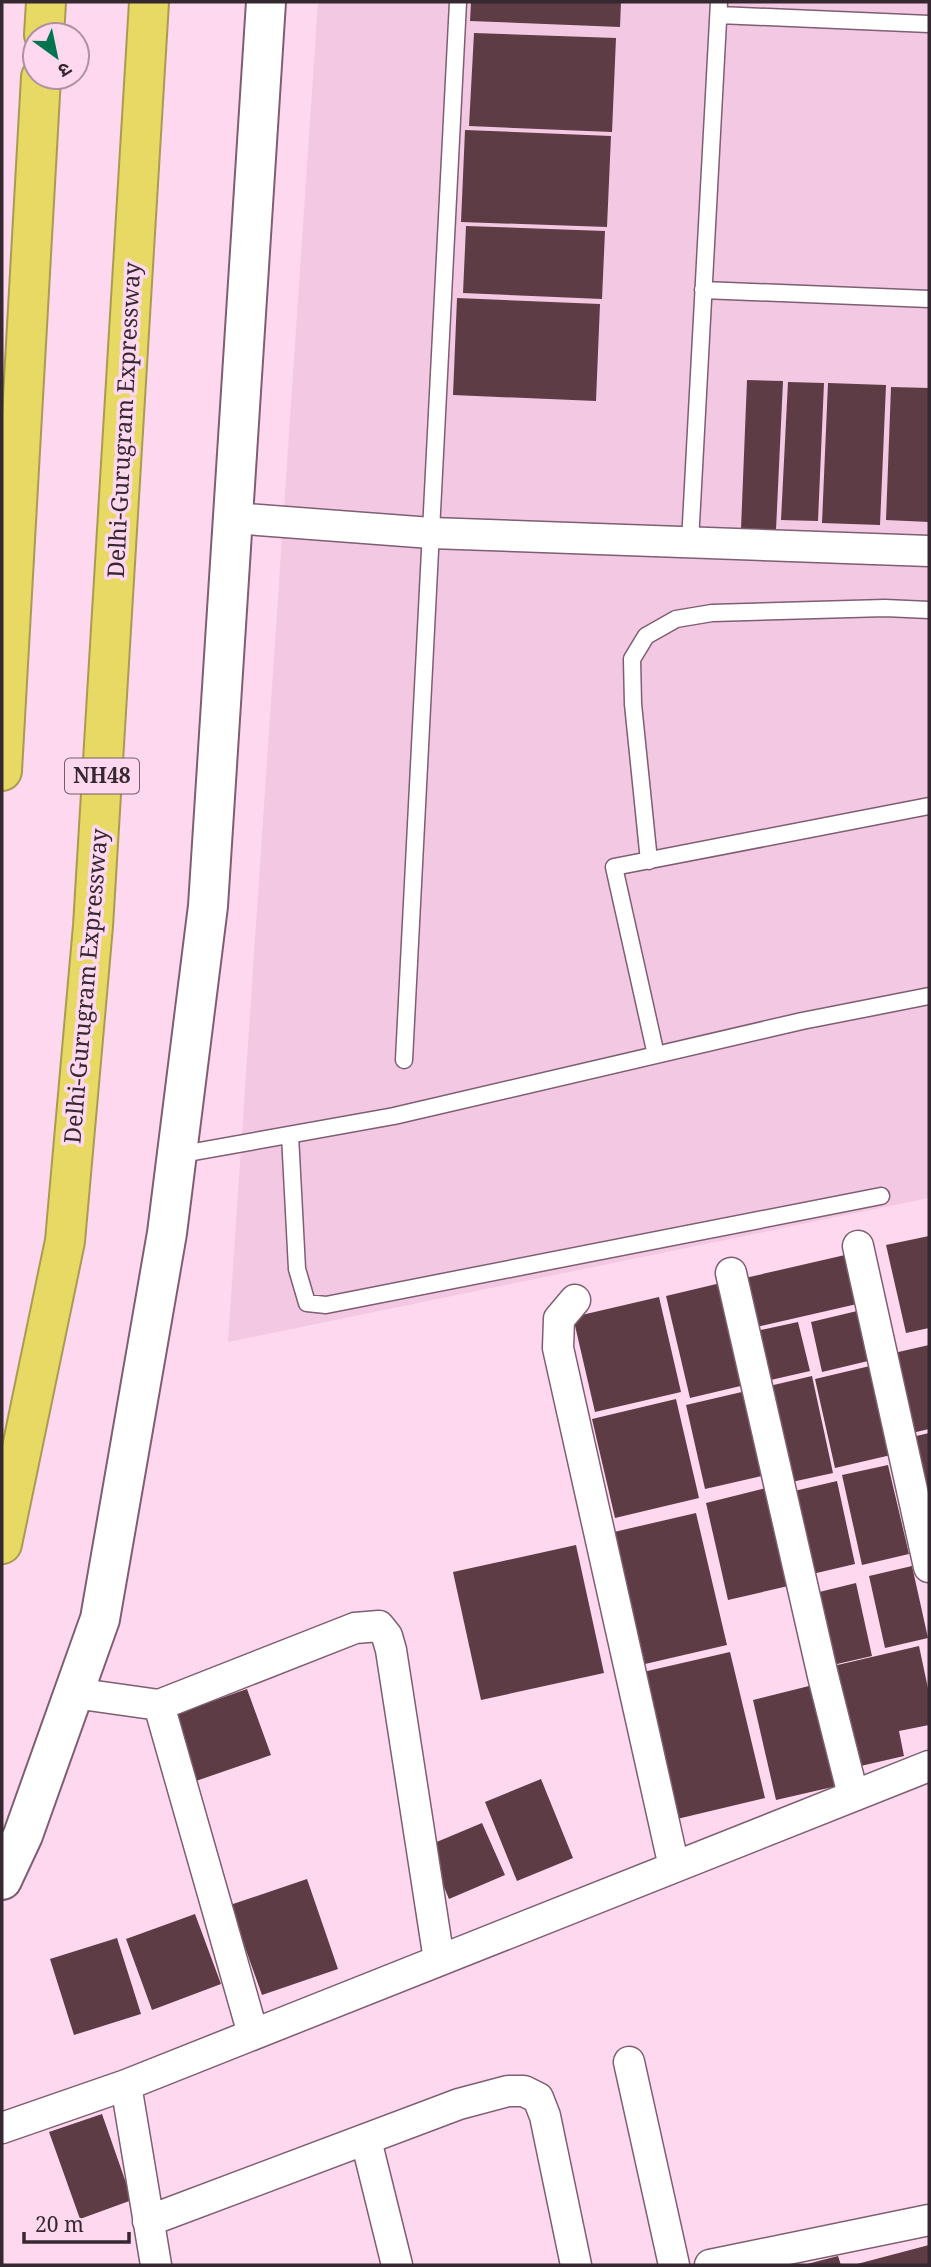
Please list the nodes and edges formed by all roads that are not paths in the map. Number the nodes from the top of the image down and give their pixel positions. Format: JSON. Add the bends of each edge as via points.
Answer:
{"nodes":[{"id":1,"x":46,"y":2,"type":"edge"},
{"id":2,"x":149,"y":2,"type":"edge"},
{"id":3,"x":266,"y":2,"type":"edge"},
{"id":4,"x":458,"y":2,"type":"edge"},
{"id":5,"x":719,"y":8,"type":"edge"},
{"id":6,"x":45,"y":21,"type":"edge"},
{"id":7,"x":929,"y":23,"type":"edge"},
{"id":8,"x":40,"y":91,"type":"edge"},
{"id":9,"x":704,"y":290,"type":"junction"},
{"id":10,"x":929,"y":299,"type":"edge"},
{"id":11,"x":233,"y":518,"type":"junction"},
{"id":12,"x":431,"y":533,"type":"junction"},
{"id":13,"x":690,"y":542,"type":"junction"},
{"id":14,"x":929,"y":551,"type":"edge"},
{"id":15,"x":929,"y":610,"type":"edge"},
{"id":16,"x":2,"y":771,"type":"edge"},
{"id":17,"x":929,"y":806,"type":"edge"},
{"id":18,"x":649,"y":861,"type":"junction"},
{"id":19,"x":929,"y":996,"type":"edge"},
{"id":20,"x":656,"y":1055,"type":"junction"},
{"id":21,"x":404,"y":1060,"type":"dead end"},
{"id":22,"x":290,"y":1135,"type":"junction"},
{"id":23,"x":177,"y":1155,"type":"junction"},
{"id":24,"x":881,"y":1196,"type":"dead end"},
{"id":25,"x":858,"y":1245,"type":"dead end"},
{"id":26,"x":731,"y":1273,"type":"dead end"},
{"id":27,"x":575,"y":1300,"type":"dead end"},
{"id":28,"x":2,"y":1544,"type":"edge"},
{"id":29,"x":929,"y":1567,"type":"edge"},
{"id":30,"x":74,"y":1693,"type":"junction"},
{"id":31,"x":159,"y":1705,"type":"junction"},
{"id":32,"x":929,"y":1766,"type":"edge"},
{"id":33,"x":853,"y":1795,"type":"junction"},
{"id":34,"x":674,"y":1867,"type":"junction"},
{"id":35,"x":2,"y":1880,"type":"edge"},
{"id":36,"x":439,"y":1960,"type":"junction"},
{"id":37,"x":253,"y":2034,"type":"junction"},
{"id":38,"x":629,"y":2062,"type":"dead end"},
{"id":39,"x":126,"y":2085,"type":"junction"},
{"id":40,"x":2,"y":2129,"type":"edge"},
{"id":41,"x":366,"y":2140,"type":"junction"},
{"id":42,"x":929,"y":2220,"type":"edge"},
{"id":43,"x":148,"y":2221,"type":"junction"},
{"id":44,"x":156,"y":2265,"type":"edge"},
{"id":45,"x":397,"y":2265,"type":"edge"},
{"id":46,"x":576,"y":2265,"type":"edge"},
{"id":47,"x":674,"y":2265,"type":"edge"},
{"id":48,"x":710,"y":2265,"type":"edge"}],
"edges":[{"from":1,"to":6,"type":"highway"},
{"from":2,"to":28,"type":"highway","name":"Delhi-Gurugram Expressway","number":"NH48","via":[[93,926],[65,1241]]},
{"from":3,"to":11,"type":"main road"},
{"from":4,"to":12,"type":"lane"},
{"from":5,"to":7,"type":"lane"},
{"from":5,"to":9,"type":"lane"},
{"from":8,"to":16,"type":"highway"},
{"from":9,"to":10,"type":"lane"},
{"from":9,"to":13,"type":"lane"},
{"from":11,"to":12,"type":"street"},
{"from":11,"to":23,"type":"main road","via":[[208,906]]},
{"from":12,"to":13,"type":"street"},
{"from":12,"to":21,"type":"lane"},
{"from":13,"to":14,"type":"street"},
{"from":15,"to":18,"type":"lane","via":[[712,613],[676,620],[646,636],[632,659]]},
{"from":17,"to":18,"type":"lane"},
{"from":18,"to":20,"type":"lane","via":[[614,867]]},
{"from":19,"to":20,"type":"lane"},
{"from":20,"to":22,"type":"lane","via":[[394,1116]]},
{"from":22,"to":23,"type":"lane"},
{"from":22,"to":24,"type":"lane","via":[[297,1269],[307,1303],[326,1305]]},
{"from":23,"to":30,"type":"main road","via":[[100,1619]]},
{"from":25,"to":29,"type":"street"},
{"from":26,"to":33,"type":"street"},
{"from":27,"to":34,"type":"street","via":[[559,1319],[558,1348]]},
{"from":30,"to":31,"type":"street"},
{"from":30,"to":35,"type":"main road"},
{"from":31,"to":36,"type":"street","via":[[355,1628],[379,1626],[391,1650]]},
{"from":31,"to":37,"type":"street"},
{"from":32,"to":33,"type":"street"},
{"from":33,"to":34,"type":"street"},
{"from":34,"to":36,"type":"street"},
{"from":36,"to":37,"type":"street"},
{"from":37,"to":39,"type":"street"},
{"from":38,"to":47,"type":"street"},
{"from":39,"to":40,"type":"street"},
{"from":39,"to":43,"type":"street"},
{"from":41,"to":43,"type":"street"},
{"from":41,"to":45,"type":"street"},
{"from":41,"to":46,"type":"street","via":[[459,2104],[508,2091],[524,2091],[538,2098]]},
{"from":42,"to":48,"type":"street"},
{"from":43,"to":44,"type":"street"}]}
